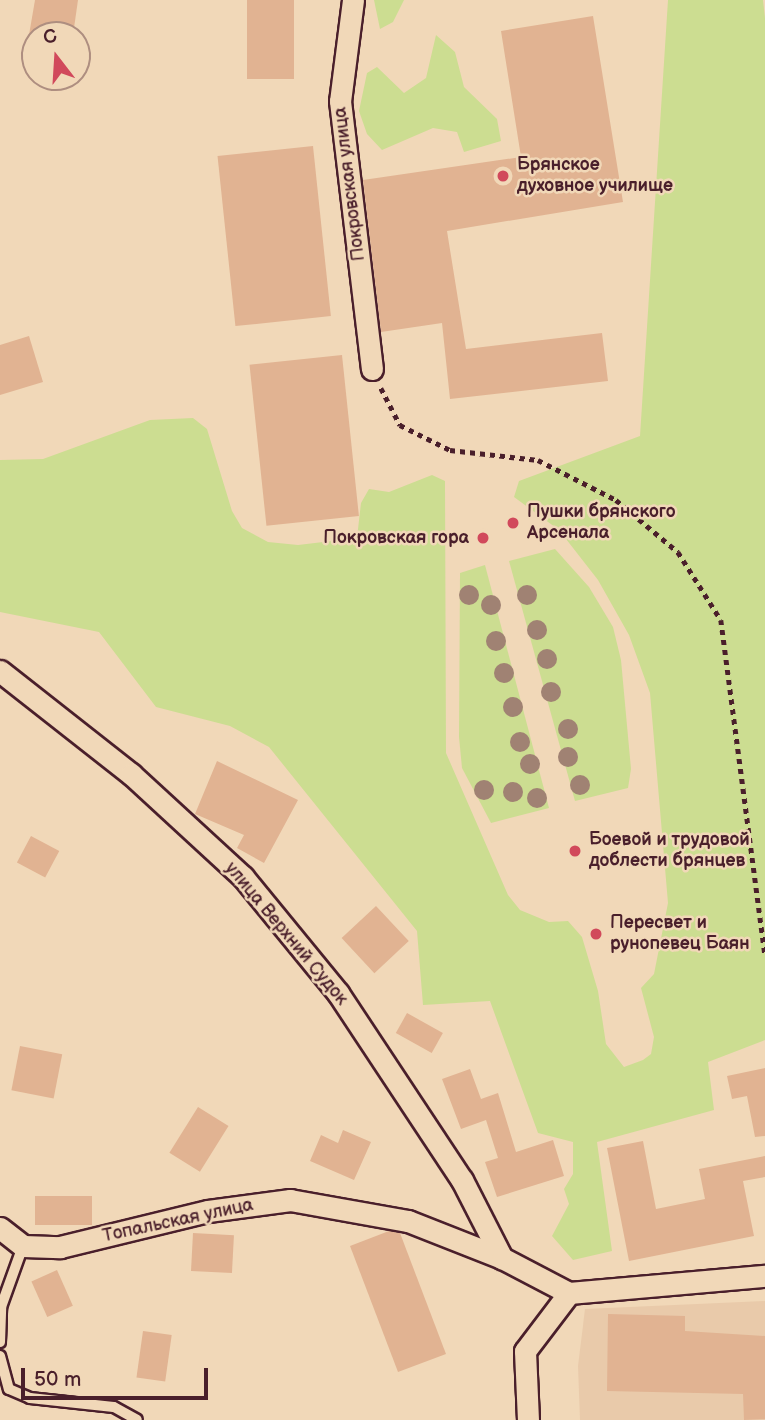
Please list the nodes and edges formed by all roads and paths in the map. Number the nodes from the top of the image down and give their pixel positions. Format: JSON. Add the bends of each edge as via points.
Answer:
{"nodes":[{"id":1,"x":353,"y":0,"type":"edge"},
{"id":2,"x":372,"y":369,"type":"joint"},
{"id":3,"x":0,"y":671,"type":"edge"},
{"id":4,"x":765,"y":955,"type":"edge"},
{"id":5,"x":0,"y":1228,"type":"edge"},
{"id":6,"x":23,"y":1246,"type":"junction"},
{"id":7,"x":502,"y":1258,"type":"junction"},
{"id":8,"x":765,"y":1276,"type":"edge"},
{"id":9,"x":569,"y":1293,"type":"junction"},
{"id":10,"x":0,"y":1342,"type":"edge"},
{"id":11,"x":0,"y":1356,"type":"edge"},
{"id":12,"x":137,"y":1420,"type":"edge"},
{"id":13,"x":528,"y":1420,"type":"edge"}],
"edges":[{"from":1,"to":2,"type":"street","name":"Покровская улица","via":[[340,101]]},
{"from":2,"to":4,"type":"path","via":[[400,425],[450,450],[538,460],[616,500],[678,552],[721,620]]},
{"from":3,"to":7,"type":"street","name":"улица Верхний Судок","via":[[131,774],[243,877],[338,993],[462,1180]]},
{"from":5,"to":6,"type":"street"},
{"from":6,"to":7,"type":"street","name":"Топальская улица","via":[[60,1247],[208,1211],[290,1200],[408,1221]]},
{"from":6,"to":10,"type":"lane","via":[[1,1307]]},
{"from":7,"to":9,"type":"street","name":"Топальская улица"},
{"from":8,"to":9,"type":"street"},
{"from":9,"to":13,"type":"street","via":[[525,1351]]},
{"from":11,"to":12,"type":"lane","via":[[9,1389],[30,1398],[114,1407]]}]}
